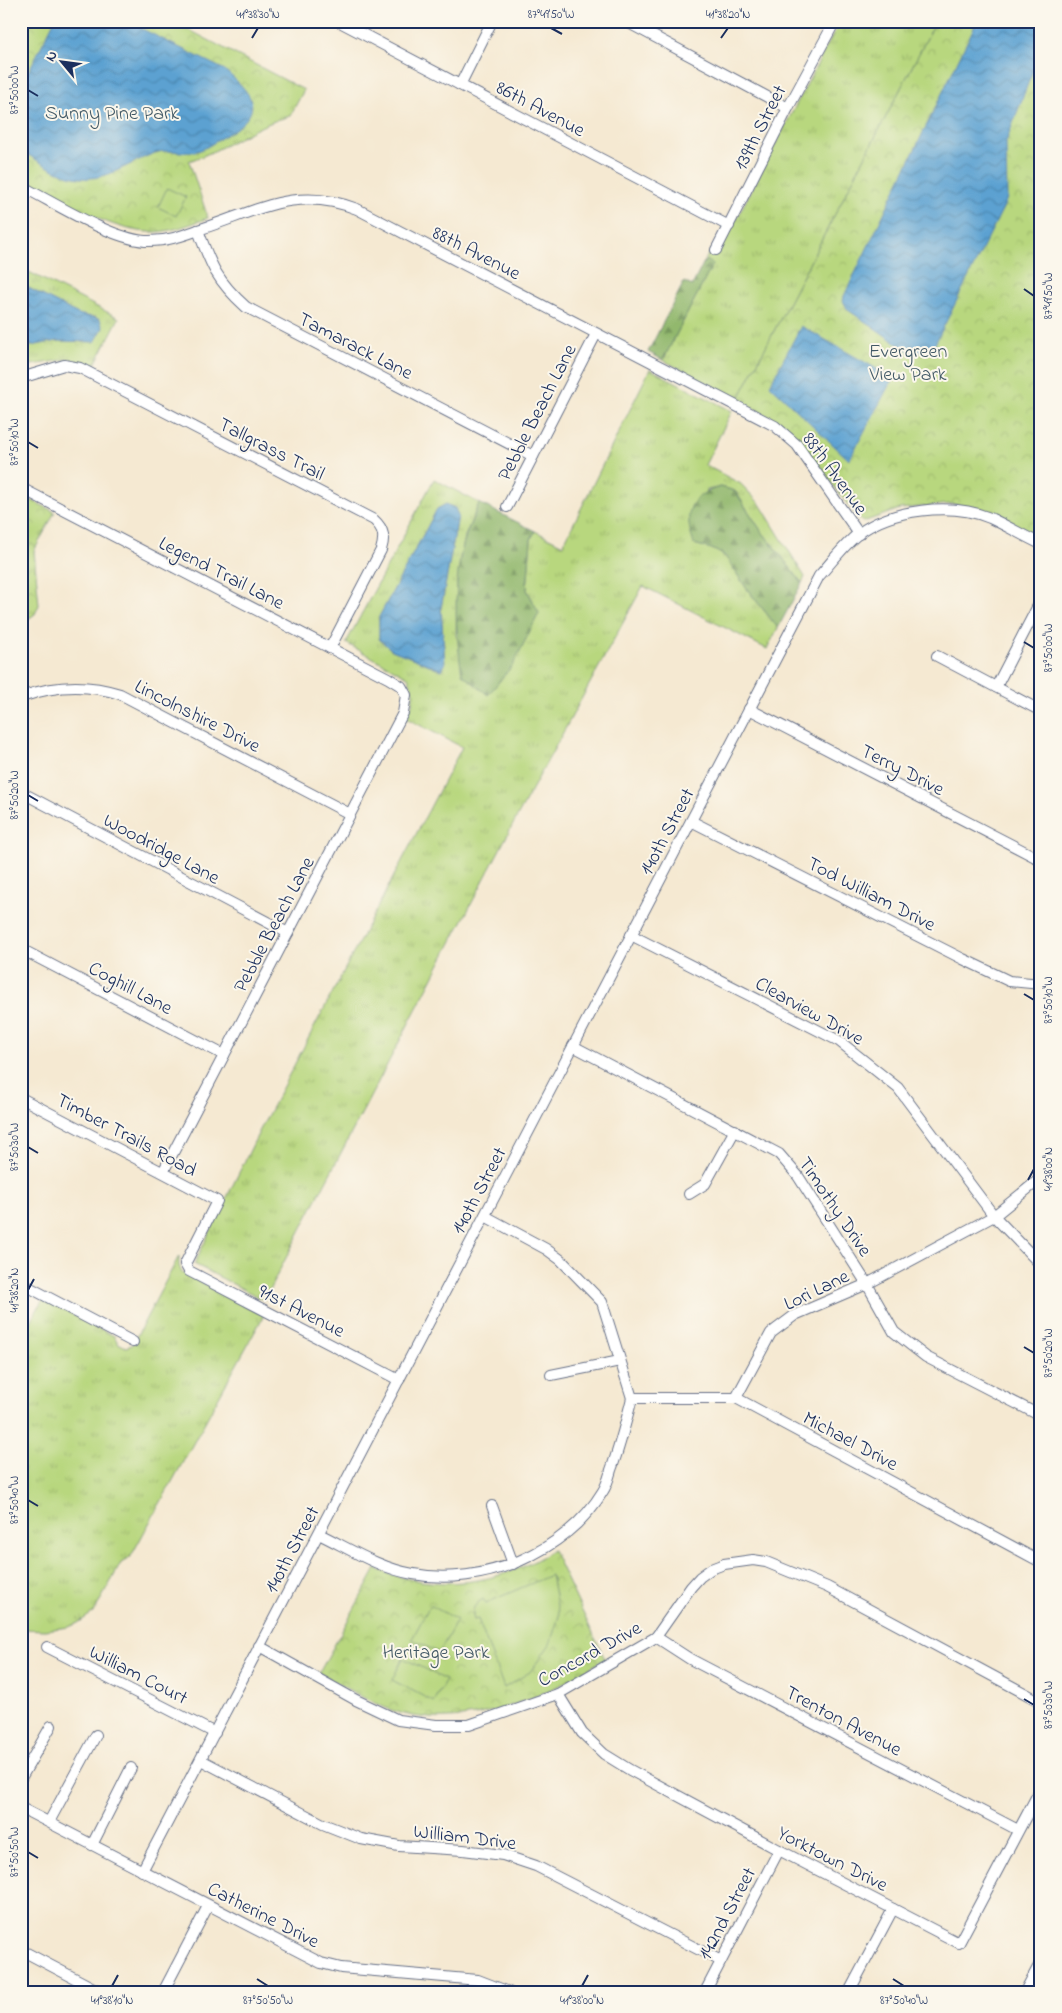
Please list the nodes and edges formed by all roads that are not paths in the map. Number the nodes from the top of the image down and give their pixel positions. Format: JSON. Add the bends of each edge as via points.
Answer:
{"nodes":[{"id":1,"x":24,"y":21,"type":"edge"},
{"id":2,"x":492,"y":21,"type":"edge"},
{"id":3,"x":625,"y":21,"type":"edge"},
{"id":4,"x":835,"y":21,"type":"edge"},
{"id":5,"x":344,"y":23,"type":"edge"},
{"id":6,"x":21,"y":26,"type":"edge"},
{"id":7,"x":460,"y":85,"type":"junction"},
{"id":8,"x":788,"y":108,"type":"junction"},
{"id":9,"x":21,"y":186,"type":"edge"},
{"id":10,"x":729,"y":226,"type":"junction"},
{"id":11,"x":198,"y":230,"type":"junction"},
{"id":12,"x":716,"y":250,"type":"dead end"},
{"id":13,"x":596,"y":334,"type":"junction"},
{"id":14,"x":21,"y":378,"type":"edge"},
{"id":15,"x":533,"y":456,"type":"junction"},
{"id":16,"x":21,"y":488,"type":"edge"},
{"id":17,"x":507,"y":507,"type":"dead end"},
{"id":18,"x":859,"y":534,"type":"junction"},
{"id":19,"x":1041,"y":544,"type":"edge"},
{"id":20,"x":1041,"y":600,"type":"edge"},
{"id":21,"x":330,"y":648,"type":"junction"},
{"id":22,"x":937,"y":656,"type":"dead end"},
{"id":23,"x":996,"y":687,"type":"junction"},
{"id":24,"x":404,"y":690,"type":"joint"},
{"id":25,"x":21,"y":697,"type":"edge"},
{"id":26,"x":749,"y":709,"type":"junction"},
{"id":27,"x":1041,"y":711,"type":"edge"},
{"id":28,"x":21,"y":792,"type":"edge"},
{"id":29,"x":350,"y":814,"type":"junction"},
{"id":30,"x":691,"y":821,"type":"junction"},
{"id":31,"x":1041,"y":860,"type":"edge"},
{"id":32,"x":288,"y":933,"type":"junction"},
{"id":33,"x":631,"y":935,"type":"junction"},
{"id":34,"x":21,"y":949,"type":"edge"},
{"id":35,"x":1041,"y":984,"type":"edge"},
{"id":36,"x":573,"y":1046,"type":"junction"},
{"id":37,"x":224,"y":1055,"type":"junction"},
{"id":38,"x":21,"y":1098,"type":"edge"},
{"id":39,"x":735,"y":1130,"type":"junction"},
{"id":40,"x":163,"y":1172,"type":"junction"},
{"id":41,"x":1041,"y":1178,"type":"edge"},
{"id":42,"x":689,"y":1194,"type":"dead end"},
{"id":43,"x":485,"y":1216,"type":"junction"},
{"id":44,"x":994,"y":1216,"type":"junction"},
{"id":45,"x":1041,"y":1264,"type":"edge"},
{"id":46,"x":189,"y":1271,"type":"joint"},
{"id":47,"x":21,"y":1283,"type":"edge"},
{"id":48,"x":867,"y":1284,"type":"junction"},
{"id":49,"x":133,"y":1342,"type":"dead end"},
{"id":50,"x":620,"y":1361,"type":"junction"},
{"id":51,"x":552,"y":1374,"type":"dead end"},
{"id":52,"x":399,"y":1380,"type":"junction"},
{"id":53,"x":632,"y":1398,"type":"junction"},
{"id":54,"x":736,"y":1398,"type":"junction"},
{"id":55,"x":1041,"y":1416,"type":"edge"},
{"id":56,"x":492,"y":1506,"type":"dead end"},
{"id":57,"x":319,"y":1534,"type":"junction"},
{"id":58,"x":1041,"y":1562,"type":"edge"},
{"id":59,"x":513,"y":1564,"type":"junction"},
{"id":60,"x":656,"y":1636,"type":"junction"},
{"id":61,"x":259,"y":1646,"type":"junction"},
{"id":62,"x":47,"y":1647,"type":"dead end"},
{"id":63,"x":558,"y":1694,"type":"junction"},
{"id":64,"x":1041,"y":1702,"type":"edge"},
{"id":65,"x":51,"y":1726,"type":"dead end"},
{"id":66,"x":215,"y":1733,"type":"junction"},
{"id":67,"x":96,"y":1734,"type":"dead end"},
{"id":68,"x":201,"y":1760,"type":"junction"},
{"id":69,"x":131,"y":1768,"type":"dead end"},
{"id":70,"x":21,"y":1778,"type":"edge"},
{"id":71,"x":1041,"y":1788,"type":"edge"},
{"id":72,"x":21,"y":1808,"type":"edge"},
{"id":73,"x":49,"y":1822,"type":"junction"},
{"id":74,"x":1018,"y":1830,"type":"junction"},
{"id":75,"x":92,"y":1845,"type":"junction"},
{"id":76,"x":779,"y":1850,"type":"junction"},
{"id":77,"x":142,"y":1871,"type":"junction"},
{"id":78,"x":208,"y":1906,"type":"junction"},
{"id":79,"x":892,"y":1909,"type":"junction"},
{"id":80,"x":21,"y":1950,"type":"edge"},
{"id":81,"x":720,"y":1961,"type":"junction"},
{"id":82,"x":1041,"y":1966,"type":"edge"},
{"id":83,"x":101,"y":1992,"type":"edge"},
{"id":84,"x":163,"y":1992,"type":"edge"},
{"id":85,"x":509,"y":1992,"type":"edge"},
{"id":86,"x":704,"y":1992,"type":"edge"},
{"id":87,"x":849,"y":1992,"type":"edge"},
{"id":88,"x":1027,"y":1992,"type":"edge"}],
"edges":[{"from":1,"to":6,"type":"street"},
{"from":2,"to":7,"type":"street"},
{"from":3,"to":8,"type":"street"},
{"from":4,"to":8,"type":"street","name":"139th Street"},
{"from":5,"to":7,"type":"street","name":"86th Avenue"},
{"from":7,"to":10,"type":"street","name":"86th Avenue"},
{"from":8,"to":10,"type":"street","name":"139th Street"},
{"from":9,"to":11,"type":"street","name":"88th Avenue","via":[[122,236],[163,241]]},
{"from":10,"to":12,"type":"street","name":"139th Street"},
{"from":11,"to":13,"type":"street","name":"88th Avenue","via":[[280,201],[310,198],[334,201],[357,209]]},
{"from":11,"to":15,"type":"street","name":"Tamarack Lane","via":[[211,266],[227,289],[246,307]]},
{"from":13,"to":15,"type":"street","name":"Pebble Beach Lane"},
{"from":13,"to":18,"type":"street","name":"88th Avenue","via":[[774,426],[797,445]]},
{"from":14,"to":21,"type":"street","name":"Tallgrass Trail","via":[[64,365],[80,368],[374,520],[383,531],[381,550]]},
{"from":15,"to":17,"type":"street","name":"Pebble Beach Lane"},
{"from":16,"to":21,"type":"street","name":"Legend Trail Lane"},
{"from":18,"to":19,"type":"street","via":[[900,515],[950,510],[988,518]]},
{"from":18,"to":26,"type":"street","name":"140th Street","via":[[819,576]]},
{"from":20,"to":23,"type":"street"},
{"from":21,"to":24,"type":"street","name":"Legend Trail Lane","via":[[396,682]]},
{"from":22,"to":23,"type":"street"},
{"from":23,"to":27,"type":"street"},
{"from":24,"to":29,"type":"street","name":"Pebble Beach Lane","via":[[406,703],[403,713]]},
{"from":25,"to":29,"type":"street","name":"Lincolnshire Drive","via":[[66,686],[120,694]]},
{"from":26,"to":30,"type":"street","name":"140th Street"},
{"from":26,"to":31,"type":"street","name":"Terry Drive"},
{"from":28,"to":32,"type":"street","name":"Woodridge Lane"},
{"from":29,"to":32,"type":"street","name":"Pebble Beach Lane"},
{"from":30,"to":33,"type":"street","name":"140th Street"},
{"from":30,"to":35,"type":"street","name":"Tod William Drive","via":[[970,963],[1009,981]]},
{"from":32,"to":37,"type":"street","name":"Pebble Beach Lane"},
{"from":33,"to":36,"type":"street","name":"140th Street"},
{"from":33,"to":44,"type":"street","name":"Clearview Drive","via":[[839,1041],[867,1062],[898,1088]]},
{"from":34,"to":37,"type":"street","name":"Coghill Lane"},
{"from":36,"to":39,"type":"street","name":"Timothy Drive"},
{"from":36,"to":43,"type":"street","name":"140th Street"},
{"from":37,"to":40,"type":"street","name":"Pebble Beach Lane"},
{"from":38,"to":40,"type":"street","name":"Timber Trails Road"},
{"from":39,"to":42,"type":"street","via":[[705,1184]]},
{"from":39,"to":48,"type":"street","name":"Timothy Drive","via":[[779,1154],[798,1176]]},
{"from":40,"to":46,"type":"street","name":"Timber Trails Road","via":[[217,1201],[185,1264]]},
{"from":41,"to":44,"type":"street","name":"Lori Lane"},
{"from":43,"to":50,"type":"street","via":[[530,1239],[561,1260],[602,1302]]},
{"from":43,"to":52,"type":"street","name":"140th Street"},
{"from":44,"to":45,"type":"street","name":"Clearview Drive"},
{"from":44,"to":48,"type":"street","name":"Lori Lane"},
{"from":46,"to":52,"type":"street","name":"91st Avenue"},
{"from":47,"to":49,"type":"street"},
{"from":48,"to":54,"type":"street","name":"Lori Lane","via":[[795,1315],[771,1333]]},
{"from":48,"to":55,"type":"street","name":"Timothy Drive","via":[[894,1332],[926,1357]]},
{"from":50,"to":51,"type":"street"},
{"from":50,"to":53,"type":"street"},
{"from":52,"to":57,"type":"street","name":"140th Street"},
{"from":53,"to":54,"type":"street","name":"Michael Drive"},
{"from":53,"to":59,"type":"street","via":[[621,1444],[604,1491],[579,1521],[546,1548]]},
{"from":54,"to":58,"type":"street","name":"Michael Drive"},
{"from":56,"to":59,"type":"street"},
{"from":57,"to":59,"type":"street","via":[[373,1562],[413,1574],[481,1574]]},
{"from":57,"to":61,"type":"street","name":"140th Street"},
{"from":60,"to":63,"type":"street","name":"Concord Drive"},
{"from":60,"to":64,"type":"street","name":"Concord Drive","via":[[700,1577],[737,1561],[766,1562],[827,1587]]},
{"from":60,"to":74,"type":"street","name":"Trenton Avenue","via":[[690,1659]]},
{"from":61,"to":63,"type":"street","name":"Concord Drive","via":[[398,1720],[469,1725]]},
{"from":61,"to":66,"type":"street","name":"140th Street"},
{"from":62,"to":66,"type":"street","name":"William Court"},
{"from":63,"to":76,"type":"street","name":"Yorktown Drive","via":[[582,1733],[604,1754]]},
{"from":65,"to":70,"type":"street"},
{"from":66,"to":68,"type":"street","name":"140th Street"},
{"from":67,"to":73,"type":"street"},
{"from":68,"to":77,"type":"street","name":"140th Street"},
{"from":68,"to":81,"type":"street","name":"William Drive","via":[[323,1824],[361,1839],[398,1846],[503,1855],[536,1866]]},
{"from":69,"to":75,"type":"street"},
{"from":71,"to":74,"type":"street","name":"Yorktown Drive"},
{"from":72,"to":73,"type":"street","name":"Catherine Drive"},
{"from":73,"to":75,"type":"street","name":"Catherine Drive"},
{"from":74,"to":79,"type":"street","name":"Yorktown Drive","via":[[959,1943]]},
{"from":75,"to":77,"type":"street","name":"Catherine Drive"},
{"from":76,"to":79,"type":"street","name":"Yorktown Drive"},
{"from":76,"to":81,"type":"street","name":"142nd Street"},
{"from":77,"to":78,"type":"street","name":"Catherine Drive"},
{"from":78,"to":84,"type":"street"},
{"from":78,"to":85,"type":"street","name":"Catherine Drive","via":[[332,1966],[478,1980]]},
{"from":79,"to":87,"type":"street"},
{"from":80,"to":83,"type":"street"},
{"from":81,"to":86,"type":"street","name":"142nd Street"},
{"from":82,"to":88,"type":"main road"}]}
